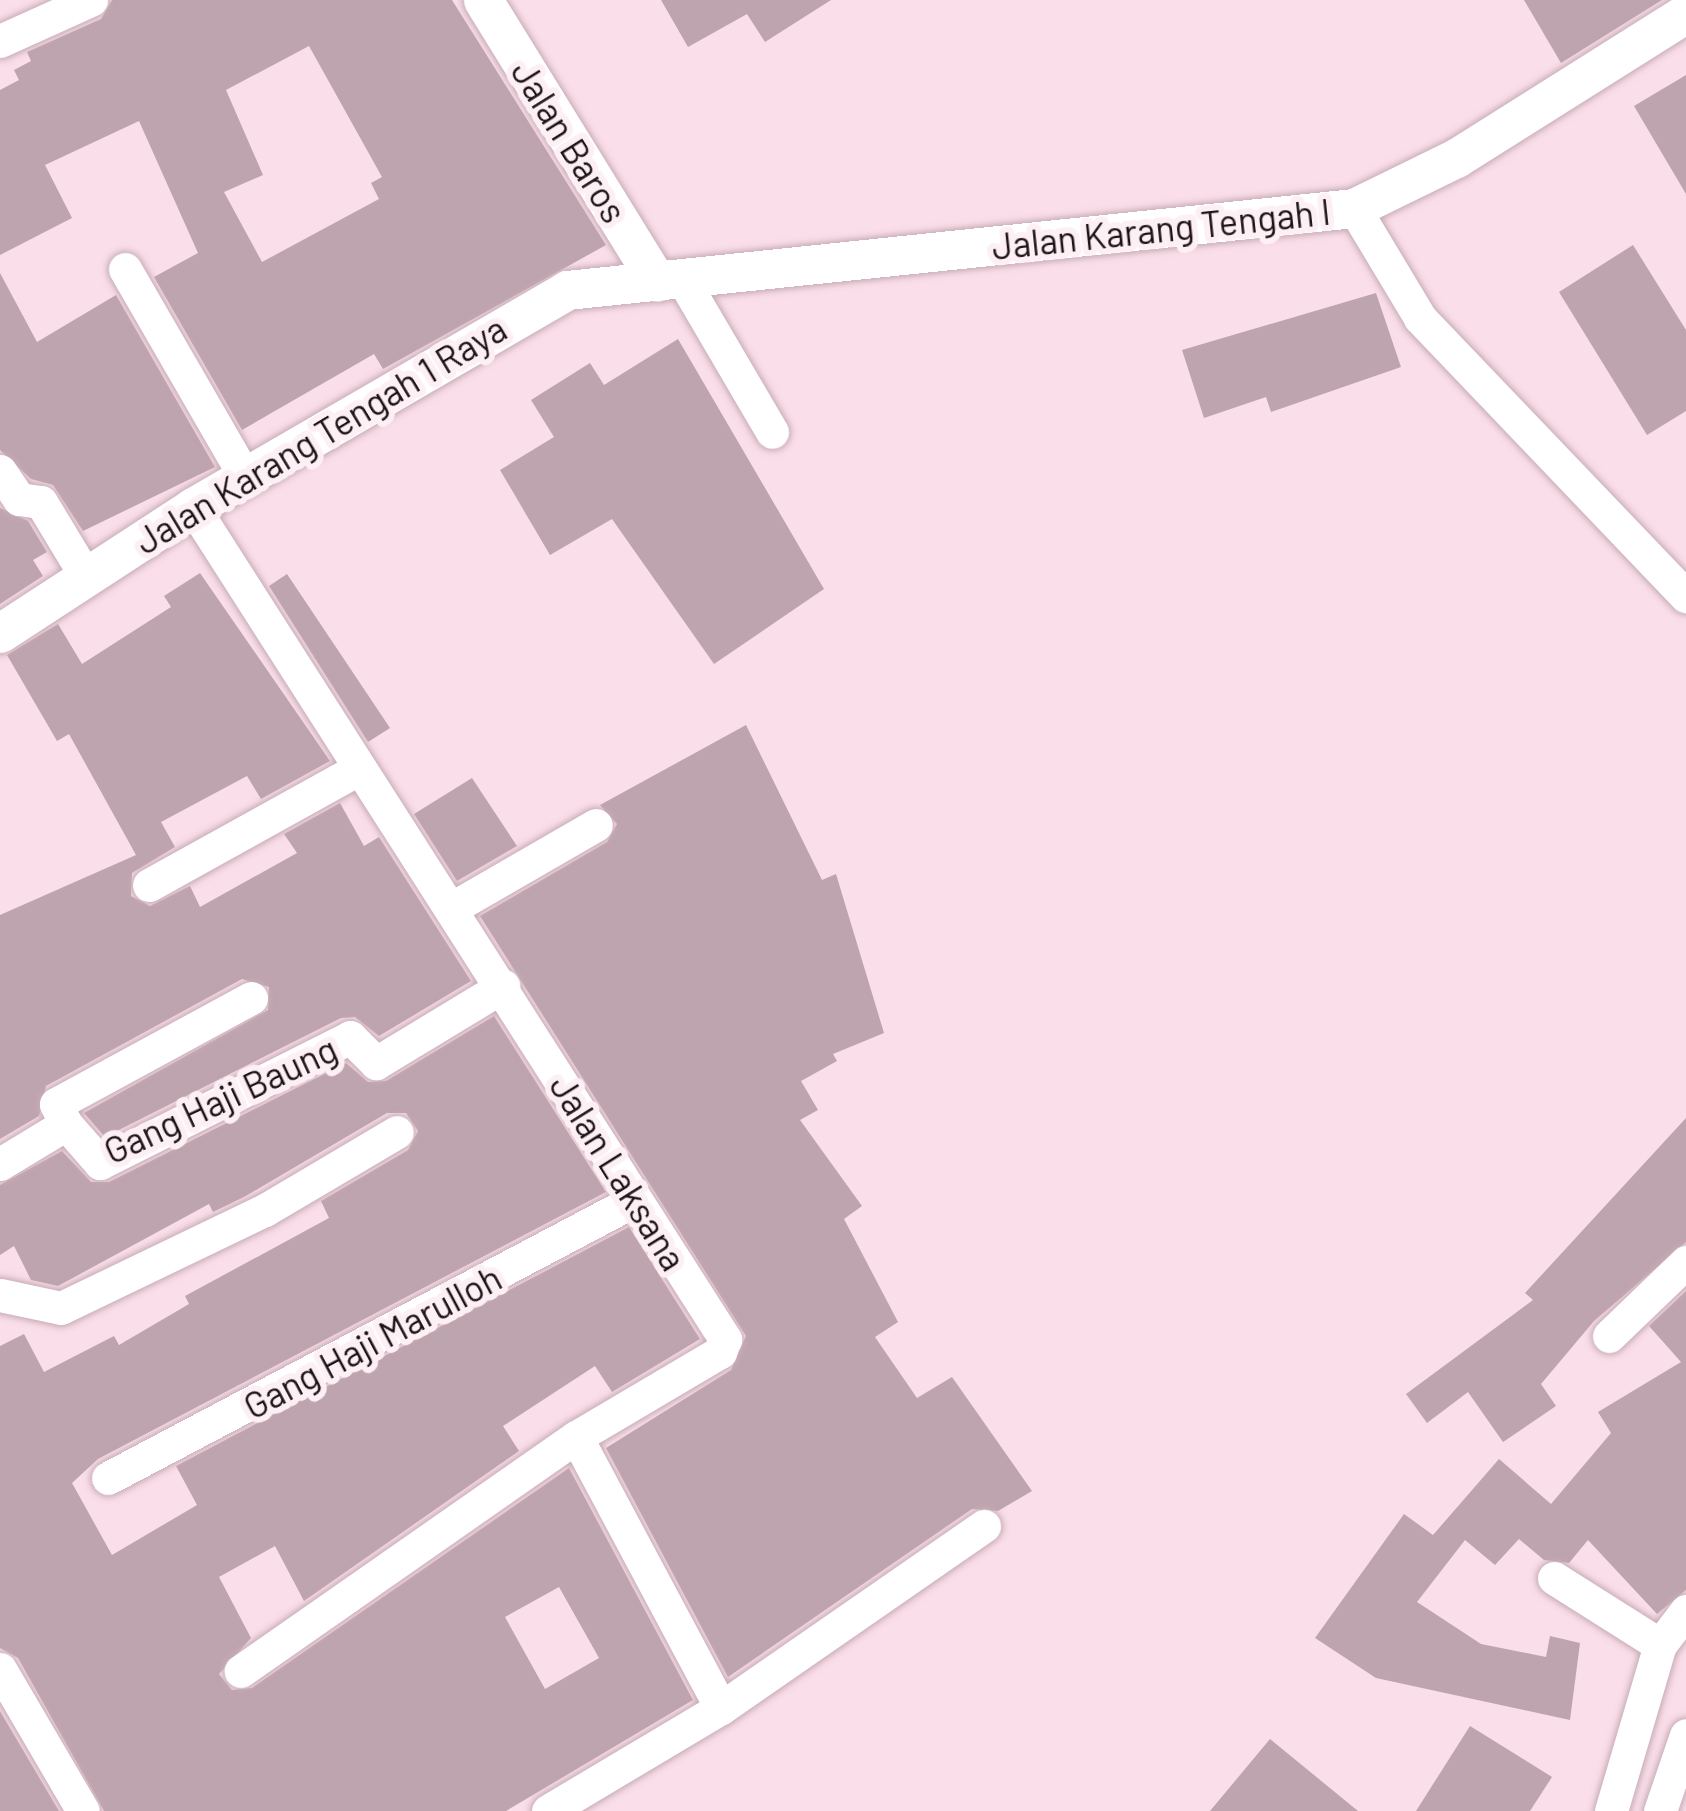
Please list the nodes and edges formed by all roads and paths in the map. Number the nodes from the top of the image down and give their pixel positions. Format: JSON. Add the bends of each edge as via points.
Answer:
{"nodes":[{"id":1,"x":91,"y":0,"type":"edge"},
{"id":2,"x":483,"y":0,"type":"edge"},
{"id":3,"x":1686,"y":13,"type":"edge"},
{"id":4,"x":0,"y":41,"type":"edge"},
{"id":5,"x":1354,"y":208,"type":"junction"},
{"id":6,"x":125,"y":269,"type":"dead end"},
{"id":7,"x":670,"y":281,"type":"junction"},
{"id":8,"x":772,"y":432,"type":"dead end"},
{"id":9,"x":0,"y":471,"type":"edge"},
{"id":10,"x":246,"y":478,"type":"junction"},
{"id":11,"x":193,"y":507,"type":"junction"},
{"id":12,"x":85,"y":575,"type":"junction"},
{"id":13,"x":1686,"y":596,"type":"edge"},
{"id":14,"x":0,"y":633,"type":"edge"},
{"id":15,"x":360,"y":768,"type":"junction"},
{"id":16,"x":596,"y":825,"type":"dead end"},
{"id":17,"x":149,"y":885,"type":"dead end"},
{"id":18,"x":452,"y":908,"type":"junction"},
{"id":19,"x":503,"y":986,"type":"junction"},
{"id":20,"x":251,"y":998,"type":"dead end"},
{"id":21,"x":65,"y":1124,"type":"junction"},
{"id":22,"x":397,"y":1132,"type":"dead end"},
{"id":23,"x":0,"y":1164,"type":"edge"},
{"id":24,"x":635,"y":1201,"type":"junction"},
{"id":25,"x":1686,"y":1262,"type":"edge"},
{"id":26,"x":0,"y":1295,"type":"edge"},
{"id":27,"x":1609,"y":1336,"type":"dead end"},
{"id":28,"x":576,"y":1437,"type":"junction"},
{"id":29,"x":108,"y":1478,"type":"dead end"},
{"id":30,"x":984,"y":1526,"type":"dead end"},
{"id":31,"x":1554,"y":1578,"type":"dead end"},
{"id":32,"x":1686,"y":1611,"type":"edge"},
{"id":33,"x":1660,"y":1646,"type":"junction"},
{"id":34,"x":240,"y":1671,"type":"dead end"},
{"id":35,"x":2,"y":1679,"type":"edge"},
{"id":36,"x":722,"y":1708,"type":"junction"},
{"id":37,"x":1686,"y":1735,"type":"edge"},
{"id":38,"x":82,"y":1811,"type":"edge"},
{"id":39,"x":548,"y":1811,"type":"edge"},
{"id":40,"x":1611,"y":1811,"type":"edge"},
{"id":41,"x":1660,"y":1811,"type":"edge"}],
"edges":[{"from":1,"to":4,"type":"street"},
{"from":2,"to":7,"type":"street","name":"Jalan Baros"},
{"from":3,"to":5,"type":"street","name":"Jalan Karang Tengah I","via":[[1456,158]]},
{"from":5,"to":7,"type":"street","name":"Jalan Karang Tengah I"},
{"from":5,"to":13,"type":"street","via":[[1420,318]]},
{"from":6,"to":10,"type":"street","via":[[196,406]]},
{"from":7,"to":8,"type":"street"},
{"from":7,"to":10,"type":"street","name":"Jalan Karang Tengah 1 Raya","via":[[591,285],[542,301]]},
{"from":9,"to":12,"type":"street","via":[[19,499],[41,502]]},
{"from":10,"to":11,"type":"street","name":"Jalan Karang Tengah 1 Raya"},
{"from":11,"to":12,"type":"street","name":"Jalan Karang Tengah 1 Raya"},
{"from":11,"to":15,"type":"street","name":"Jalan Laksana"},
{"from":12,"to":14,"type":"street","name":"Jalan Karang Tengah 1 Raya"},
{"from":15,"to":17,"type":"street"},
{"from":15,"to":18,"type":"street","name":"Jalan Laksana"},
{"from":16,"to":18,"type":"street"},
{"from":18,"to":19,"type":"street","name":"Jalan Laksana"},
{"from":19,"to":21,"type":"street","name":"Gang Haji Baung","via":[[376,1063],[350,1037],[100,1163]]},
{"from":19,"to":24,"type":"street","name":"Jalan Laksana"},
{"from":20,"to":21,"type":"street","via":[[56,1104]]},
{"from":21,"to":23,"type":"street"},
{"from":22,"to":26,"type":"street","via":[[265,1210],[61,1308]]},
{"from":24,"to":28,"type":"street","name":"Jalan Laksana","via":[[724,1346]]},
{"from":24,"to":29,"type":"street","name":"Gang Haji Marulloh"},
{"from":25,"to":27,"type":"street"},
{"from":28,"to":34,"type":"street","name":"Jalan Laksana"},
{"from":28,"to":36,"type":"street"},
{"from":30,"to":36,"type":"street"},
{"from":31,"to":33,"type":"street"},
{"from":32,"to":33,"type":"street"},
{"from":33,"to":40,"type":"street"},
{"from":35,"to":38,"type":"street"},
{"from":36,"to":39,"type":"street"},
{"from":37,"to":41,"type":"street"}]}
